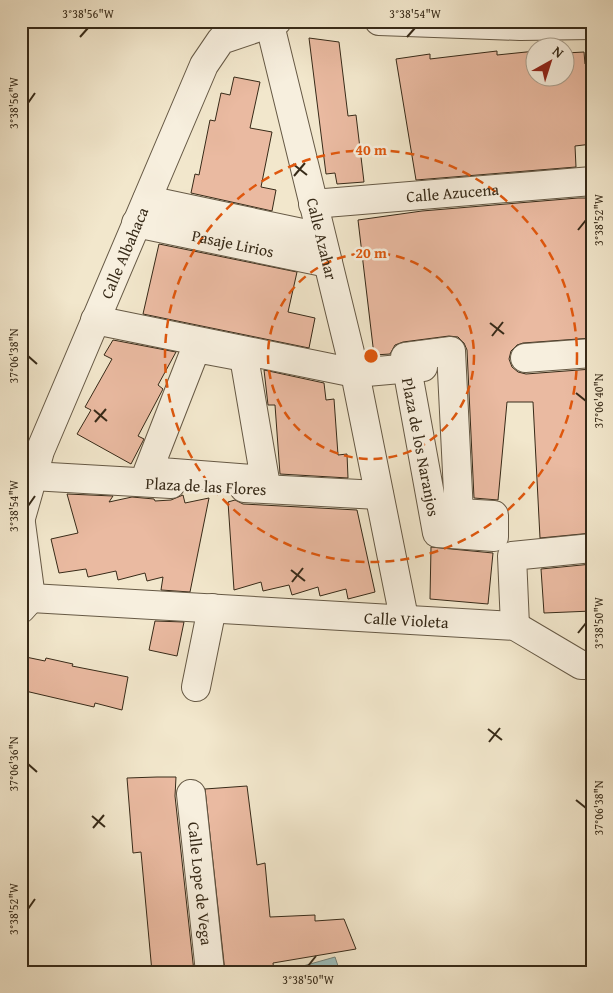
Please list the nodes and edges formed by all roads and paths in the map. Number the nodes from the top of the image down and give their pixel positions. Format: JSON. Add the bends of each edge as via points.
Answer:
{"nodes":[{"id":1,"x":379,"y":21,"type":"edge"},
{"id":2,"x":273,"y":23,"type":"edge"},
{"id":3,"x":592,"y":25,"type":"edge"},
{"id":4,"x":592,"y":181,"type":"edge"},
{"id":5,"x":313,"y":204,"type":"junction"},
{"id":6,"x":142,"y":212,"type":"junction"},
{"id":7,"x":321,"y":237,"type":"junction"},
{"id":8,"x":328,"y":263,"type":"junction"},
{"id":9,"x":95,"y":320,"type":"junction"},
{"id":10,"x":196,"y":348,"type":"joint"},
{"id":11,"x":592,"y":352,"type":"edge"},
{"id":12,"x":525,"y":358,"type":"dead end"},
{"id":13,"x":406,"y":368,"type":"junction"},
{"id":14,"x":354,"y":373,"type":"junction"},
{"id":15,"x":32,"y":476,"type":"junction"},
{"id":16,"x":379,"y":495,"type":"junction"},
{"id":17,"x":21,"y":518,"type":"edge"},
{"id":18,"x":21,"y":523,"type":"edge"},
{"id":19,"x":592,"y":548,"type":"edge"},
{"id":20,"x":26,"y":604,"type":"edge"},
{"id":21,"x":212,"y":608,"type":"junction"},
{"id":22,"x":404,"y":618,"type":"junction"},
{"id":23,"x":515,"y":626,"type":"junction"},
{"id":24,"x":592,"y":665,"type":"edge"},
{"id":25,"x":196,"y":687,"type":"dead end"},
{"id":26,"x":192,"y":794,"type":"dead end"},
{"id":27,"x":210,"y":972,"type":"edge"}],
"edges":[{"from":1,"to":3,"type":"street"},
{"from":2,"to":5,"type":"street","name":"Calle Azahar"},
{"from":2,"to":6,"type":"street","name":"Calle Albahaca","via":[[221,40],[204,65]]},
{"from":4,"to":5,"type":"street","name":"Calle Azucena"},
{"from":5,"to":7,"type":"street","name":"Calle Azahar"},
{"from":6,"to":7,"type":"street","name":"Pasaje Lirios"},
{"from":6,"to":8,"type":"street","name":"Pasaje Lirios"},
{"from":6,"to":9,"type":"street","name":"Calle Albahaca"},
{"from":7,"to":8,"type":"street","name":"Calle Azahar"},
{"from":8,"to":14,"type":"street","name":"Calle Azahar"},
{"from":9,"to":14,"type":"street"},
{"from":9,"to":15,"type":"street","name":"Calle Albahaca"},
{"from":10,"to":10,"type":"street","name":"Plaza de las Flores","via":[[244,356],[265,480],[148,471]]},
{"from":11,"to":12,"type":"street"},
{"from":13,"to":13,"type":"street","name":"Plaza de los Naranjos","via":[[461,364],[459,513],[494,515],[494,537],[437,533]]},
{"from":13,"to":14,"type":"street","name":"Plaza de los Naranjos"},
{"from":14,"to":16,"type":"street"},
{"from":15,"to":16,"type":"street","name":"Plaza de las Flores"},
{"from":15,"to":17,"type":"street","name":"Calle Albahaca"},
{"from":16,"to":22,"type":"street"},
{"from":18,"to":20,"type":"street"},
{"from":19,"to":23,"type":"street","via":[[512,556]]},
{"from":20,"to":21,"type":"street","name":"Calle Violeta"},
{"from":21,"to":22,"type":"street","name":"Calle Violeta"},
{"from":21,"to":25,"type":"street"},
{"from":22,"to":23,"type":"street","name":"Calle Violeta"},
{"from":23,"to":24,"type":"street","name":"Calle Violeta","via":[[581,665]]},
{"from":26,"to":27,"type":"street","name":"Calle Lope de Vega"}]}
